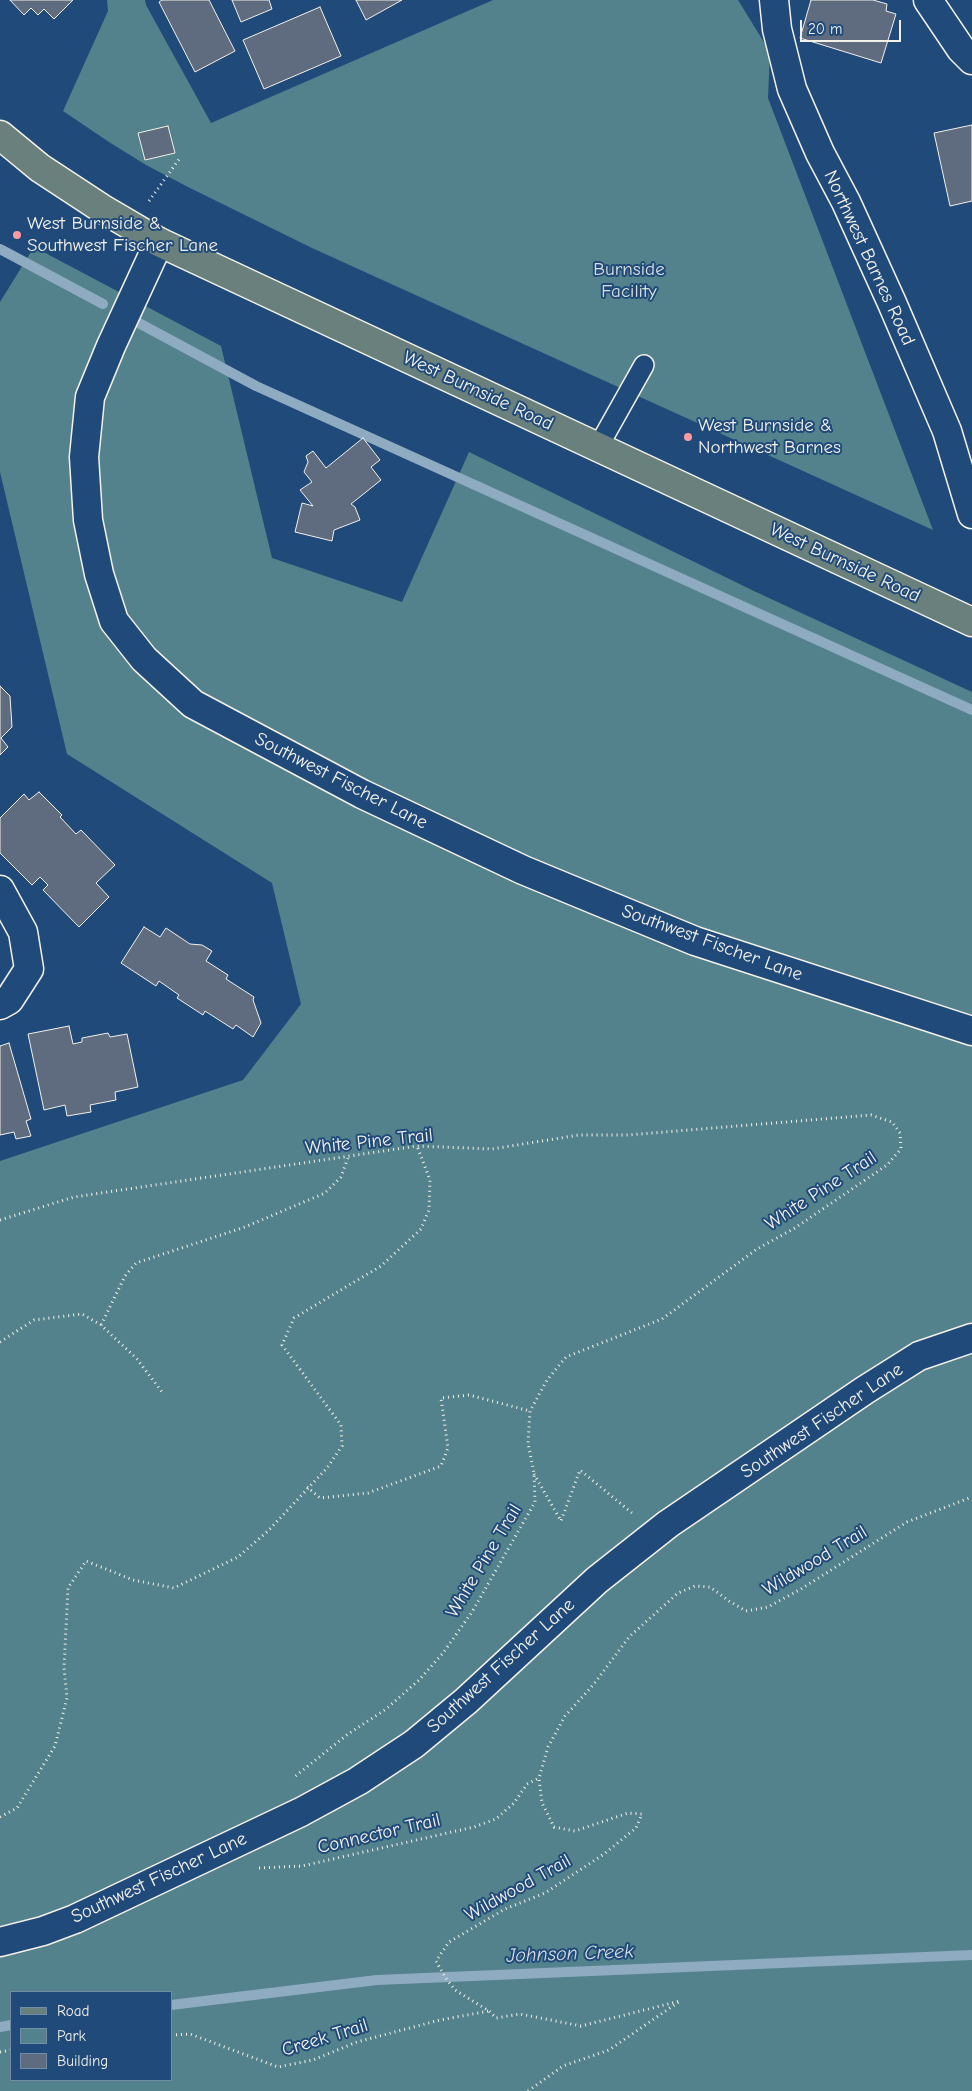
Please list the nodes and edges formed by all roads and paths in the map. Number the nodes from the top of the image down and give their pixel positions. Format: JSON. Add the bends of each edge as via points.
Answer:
{"nodes":[{"id":1,"x":774,"y":0,"type":"edge"},
{"id":2,"x":928,"y":0,"type":"edge"},
{"id":3,"x":972,"y":60,"type":"edge"},
{"id":4,"x":0,"y":135,"type":"edge"},
{"id":5,"x":180,"y":158,"type":"dead end"},
{"id":6,"x":131,"y":226,"type":"junction"},
{"id":7,"x":159,"y":242,"type":"junction"},
{"id":8,"x":644,"y":365,"type":"dead end"},
{"id":9,"x":598,"y":447,"type":"junction"},
{"id":10,"x":972,"y":514,"type":"edge"},
{"id":11,"x":972,"y":622,"type":"edge"},
{"id":12,"x":0,"y":890,"type":"edge"},
{"id":13,"x":0,"y":1005,"type":"edge"},
{"id":14,"x":972,"y":1030,"type":"edge"},
{"id":15,"x":417,"y":1146,"type":"junction"},
{"id":16,"x":349,"y":1155,"type":"junction"},
{"id":17,"x":0,"y":1220,"type":"edge"},
{"id":18,"x":100,"y":1326,"type":"junction"},
{"id":19,"x":972,"y":1338,"type":"edge"},
{"id":20,"x":0,"y":1342,"type":"edge"},
{"id":21,"x":162,"y":1392,"type":"dead end"},
{"id":22,"x":530,"y":1411,"type":"junction"},
{"id":23,"x":534,"y":1474,"type":"junction"},
{"id":24,"x":307,"y":1487,"type":"junction"},
{"id":25,"x":972,"y":1497,"type":"edge"},
{"id":26,"x":656,"y":1534,"type":"junction"},
{"id":27,"x":540,"y":1778,"type":"junction"},
{"id":28,"x":287,"y":1782,"type":"dead end"},
{"id":29,"x":0,"y":1816,"type":"edge"},
{"id":30,"x":208,"y":1855,"type":"junction"},
{"id":31,"x":0,"y":1942,"type":"edge"},
{"id":32,"x":489,"y":2011,"type":"junction"},
{"id":33,"x":172,"y":2034,"type":"edge"},
{"id":34,"x":528,"y":2091,"type":"edge"}],
"edges":[{"from":1,"to":10,"type":"street","name":"Northwest Barnes Road","via":[[777,29],[792,89],[846,202],[947,431]]},
{"from":2,"to":3,"type":"street"},
{"from":4,"to":6,"type":"main road","name":"West Burnside Road","via":[[40,168]]},
{"from":5,"to":6,"type":"path"},
{"from":6,"to":7,"type":"main road","name":"West Burnside Road"},
{"from":7,"to":9,"type":"main road","name":"West Burnside Road"},
{"from":7,"to":14,"type":"street","name":"Southwest Fischer Lane","via":[[90,397],[84,457],[88,520],[99,574],[114,621],[144,659],[193,704],[362,794],[523,870],[695,941]]},
{"from":8,"to":9,"type":"lane"},
{"from":9,"to":11,"type":"main road","name":"West Burnside Road"},
{"from":12,"to":13,"type":"street","via":[[24,932],[29,969],[9,1000]]},
{"from":15,"to":16,"type":"path","name":"White Pine Trail"},
{"from":15,"to":22,"type":"path","name":"White Pine Trail","via":[[492,1150],[579,1135],[628,1135],[871,1115],[892,1122],[900,1133],[901,1149],[887,1165],[795,1228],[757,1249],[662,1320],[566,1357],[547,1380]]},
{"from":15,"to":24,"type":"path","via":[[430,1180],[429,1210],[421,1229],[381,1266],[294,1318],[282,1345],[341,1425],[342,1446]]},
{"from":16,"to":17,"type":"path","name":"White Pine Trail","via":[[74,1198]]},
{"from":16,"to":18,"type":"path","via":[[341,1178],[325,1193],[245,1227],[136,1263],[125,1276]]},
{"from":18,"to":20,"type":"path","via":[[82,1314],[34,1320]]},
{"from":18,"to":21,"type":"path","via":[[137,1359]]},
{"from":19,"to":26,"type":"street","name":"Southwest Fischer Lane","via":[[919,1356]]},
{"from":22,"to":23,"type":"path","name":"White Pine Trail","via":[[528,1444]]},
{"from":22,"to":24,"type":"path","via":[[469,1395],[441,1398],[448,1448],[441,1466],[368,1493],[320,1498]]},
{"from":23,"to":26,"type":"path","via":[[562,1521],[580,1470]]},
{"from":23,"to":28,"type":"path","name":"White Pine Trail","via":[[535,1502],[472,1612],[443,1653],[386,1709]]},
{"from":24,"to":29,"type":"path","via":[[268,1531],[238,1557],[174,1588],[133,1580],[86,1561],[68,1588],[64,1668],[67,1698],[55,1746],[17,1808]]},
{"from":25,"to":27,"type":"path","name":"Wildwood Trail","via":[[907,1522],[768,1607],[746,1611],[710,1587],[695,1586],[678,1593],[629,1637],[565,1716],[548,1747]]},
{"from":26,"to":30,"type":"street","name":"Southwest Fischer Lane","via":[[598,1580],[414,1744],[358,1781],[301,1812]]},
{"from":27,"to":30,"type":"path","name":"Connector Trail","via":[[527,1784],[514,1803],[496,1819],[474,1827],[302,1866],[251,1868],[225,1863]]},
{"from":27,"to":32,"type":"path","name":"Wildwood Trail","via":[[542,1803],[554,1827],[575,1831],[628,1813],[642,1814],[636,1828],[604,1854],[545,1893],[505,1909],[449,1942],[436,1961],[445,1977],[455,1990]]},
{"from":30,"to":31,"type":"street","name":"Southwest Fischer Lane","via":[[75,1919]]},
{"from":32,"to":33,"type":"path","name":"Creek Trail","via":[[356,2042],[313,2060],[278,2067],[190,2034]]},
{"from":32,"to":34,"type":"path","name":"Wildwood Trail","via":[[496,2018],[520,2014],[580,2026],[680,2002],[609,2050],[563,2066]]}]}
